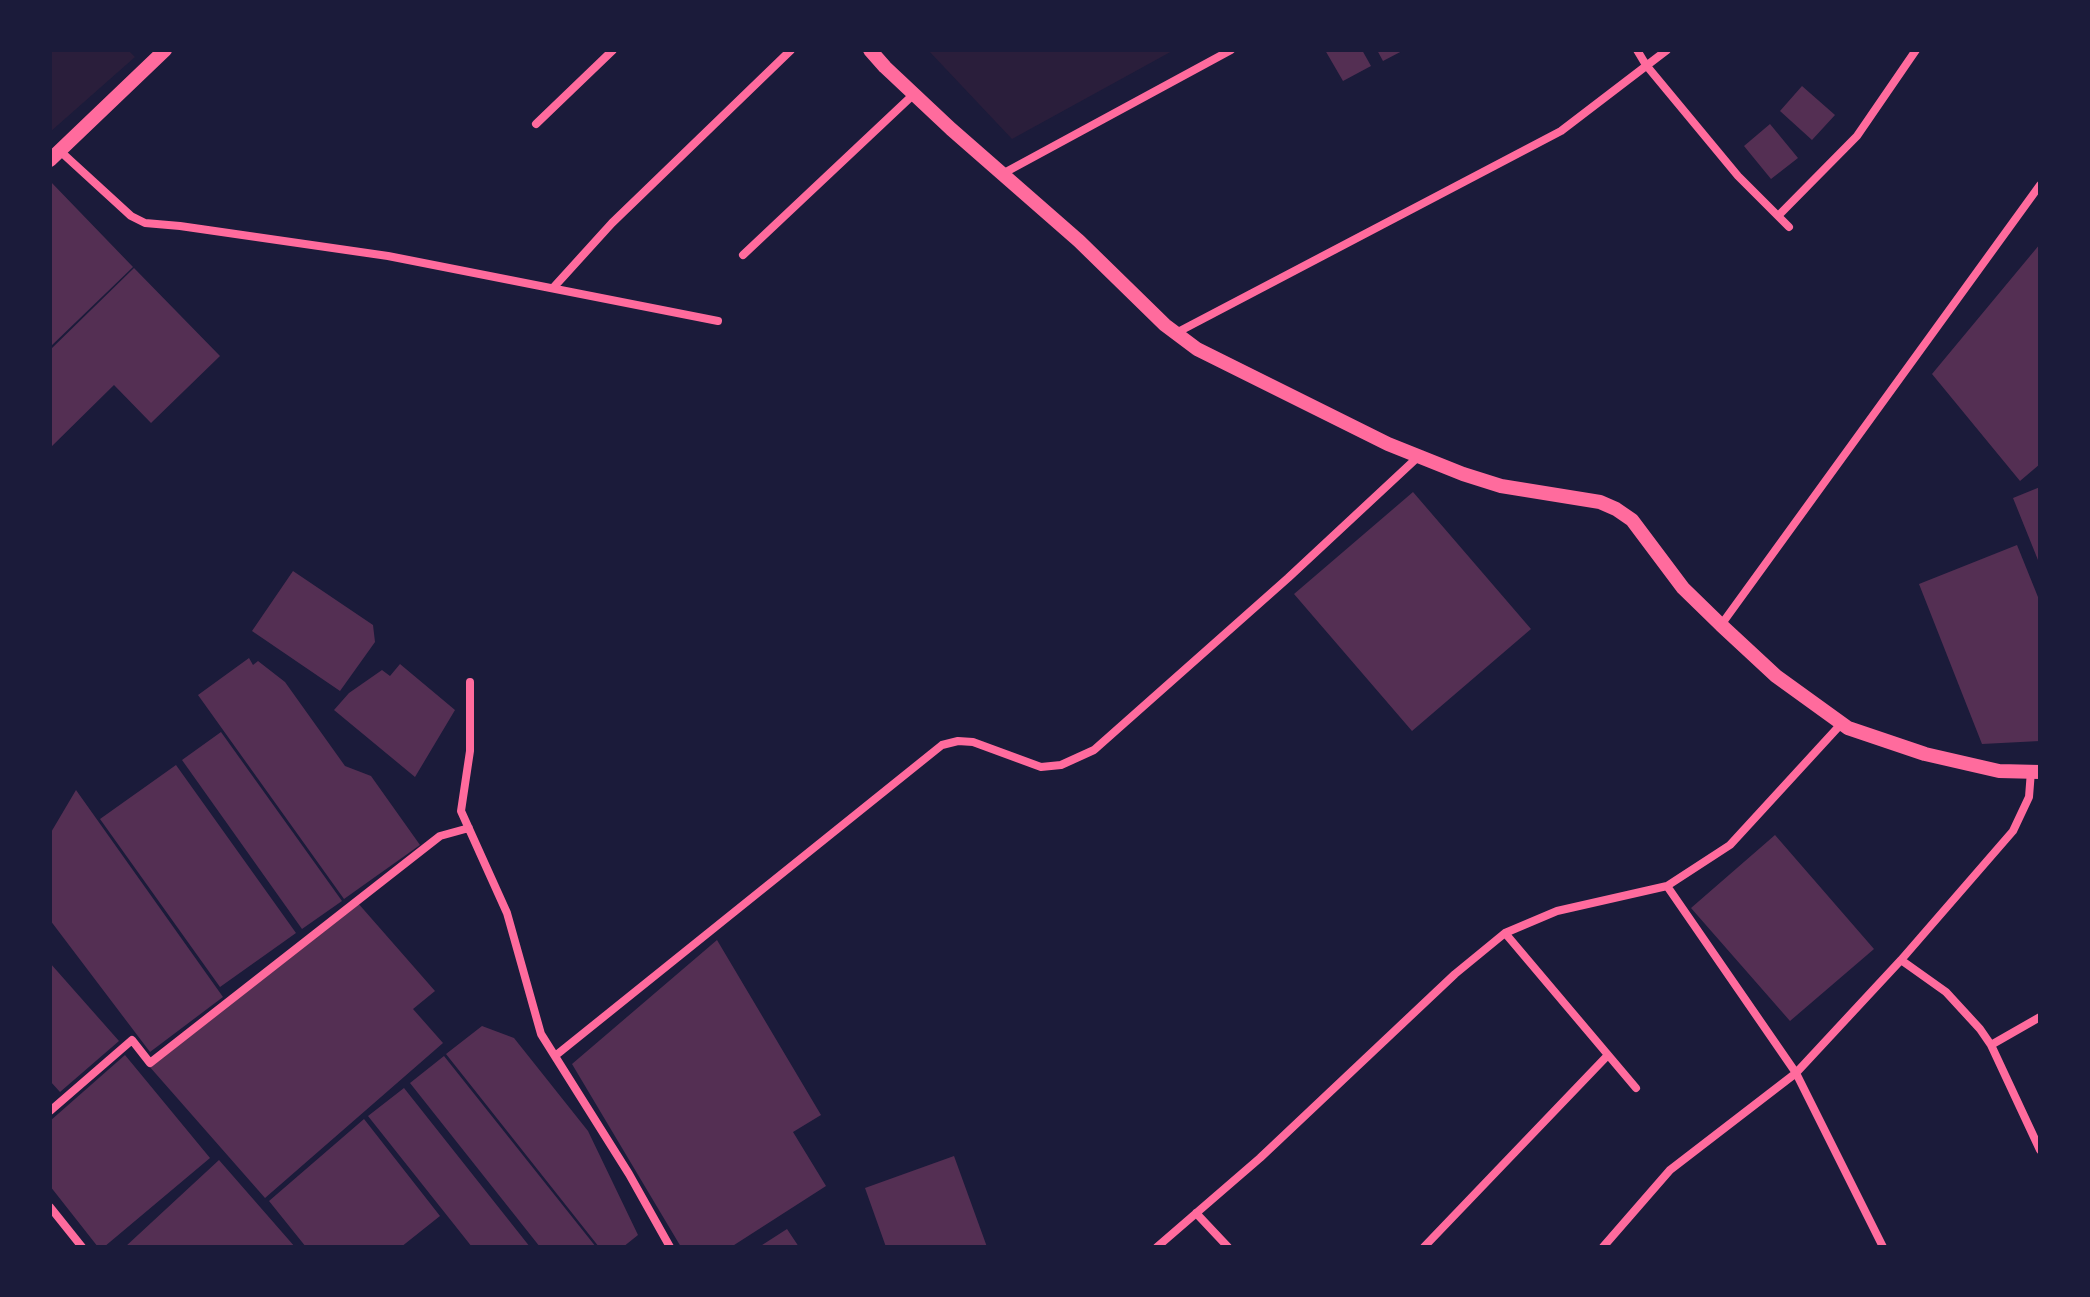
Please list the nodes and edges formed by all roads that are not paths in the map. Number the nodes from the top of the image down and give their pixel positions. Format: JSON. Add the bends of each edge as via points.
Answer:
{"nodes":[{"id":1,"x":165,"y":50,"type":"edge"},
{"id":2,"x":613,"y":50,"type":"edge"},
{"id":3,"x":791,"y":50,"type":"edge"},
{"id":4,"x":870,"y":50,"type":"edge"},
{"id":5,"x":1231,"y":50,"type":"edge"},
{"id":6,"x":1637,"y":50,"type":"edge"},
{"id":7,"x":1667,"y":50,"type":"edge"},
{"id":8,"x":1916,"y":50,"type":"edge"},
{"id":9,"x":1646,"y":65,"type":"junction"},
{"id":10,"x":914,"y":94,"type":"junction"},
{"id":11,"x":536,"y":124,"type":"dead end"},
{"id":12,"x":55,"y":155,"type":"edge"},
{"id":13,"x":1004,"y":173,"type":"junction"},
{"id":14,"x":2040,"y":185,"type":"edge"},
{"id":15,"x":1778,"y":216,"type":"junction"},
{"id":16,"x":1789,"y":227,"type":"dead end"},
{"id":17,"x":743,"y":255,"type":"dead end"},
{"id":18,"x":553,"y":288,"type":"junction"},
{"id":19,"x":718,"y":321,"type":"dead end"},
{"id":20,"x":1176,"y":333,"type":"junction"},
{"id":21,"x":1419,"y":456,"type":"junction"},
{"id":22,"x":1721,"y":625,"type":"junction"},
{"id":23,"x":470,"y":682,"type":"dead end"},
{"id":24,"x":1842,"y":723,"type":"junction"},
{"id":25,"x":2036,"y":772,"type":"edge"},
{"id":26,"x":469,"y":828,"type":"junction"},
{"id":27,"x":1667,"y":886,"type":"junction"},
{"id":28,"x":1505,"y":933,"type":"junction"},
{"id":29,"x":1901,"y":960,"type":"junction"},
{"id":30,"x":2040,"y":1017,"type":"edge"},
{"id":31,"x":1991,"y":1045,"type":"junction"},
{"id":32,"x":1608,"y":1055,"type":"junction"},
{"id":33,"x":555,"y":1056,"type":"junction"},
{"id":34,"x":1796,"y":1073,"type":"junction"},
{"id":35,"x":1636,"y":1088,"type":"dead end"},
{"id":36,"x":50,"y":1111,"type":"edge"},
{"id":37,"x":2040,"y":1150,"type":"edge"},
{"id":38,"x":50,"y":1207,"type":"edge"},
{"id":39,"x":1196,"y":1213,"type":"junction"},
{"id":40,"x":82,"y":1247,"type":"edge"},
{"id":41,"x":670,"y":1247,"type":"edge"},
{"id":42,"x":1157,"y":1247,"type":"edge"},
{"id":43,"x":1228,"y":1247,"type":"edge"},
{"id":44,"x":1424,"y":1247,"type":"edge"},
{"id":45,"x":1603,"y":1247,"type":"edge"},
{"id":46,"x":1883,"y":1247,"type":"edge"}],
"edges":[{"from":1,"to":12,"type":"street"},
{"from":2,"to":11,"type":"street"},
{"from":3,"to":18,"type":"street","via":[[612,223]]},
{"from":4,"to":10,"type":"street"},
{"from":5,"to":13,"type":"street"},
{"from":6,"to":9,"type":"street"},
{"from":7,"to":9,"type":"street"},
{"from":8,"to":15,"type":"street","via":[[1857,136]]},
{"from":9,"to":15,"type":"street"},
{"from":9,"to":20,"type":"street","via":[[1561,131]]},
{"from":10,"to":13,"type":"street"},
{"from":10,"to":17,"type":"street"},
{"from":12,"to":18,"type":"street","via":[[145,223],[388,256]]},
{"from":13,"to":20,"type":"street"},
{"from":14,"to":22,"type":"street"},
{"from":15,"to":16,"type":"street"},
{"from":18,"to":19,"type":"street"},
{"from":20,"to":21,"type":"street","via":[[1246,375]]},
{"from":21,"to":22,"type":"street","via":[[1501,486],[1616,509],[1632,520],[1683,588]]},
{"from":21,"to":33,"type":"street","via":[[1094,750],[1061,765],[1041,767],[973,742],[942,745]]},
{"from":22,"to":24,"type":"street","via":[[1776,676]]},
{"from":23,"to":26,"type":"street","via":[[470,751],[461,811]]},
{"from":24,"to":25,"type":"street","via":[[1925,754],[1999,771]]},
{"from":24,"to":27,"type":"street","via":[[1730,845]]},
{"from":25,"to":29,"type":"street","via":[[2013,831]]},
{"from":26,"to":33,"type":"street","via":[[507,913],[541,1034]]},
{"from":26,"to":36,"type":"street","via":[[440,836],[150,1063],[132,1040]]},
{"from":27,"to":28,"type":"street","via":[[1557,911]]},
{"from":27,"to":34,"type":"street"},
{"from":28,"to":32,"type":"street"},
{"from":28,"to":39,"type":"street"},
{"from":29,"to":31,"type":"street","via":[[1958,1002]]},
{"from":29,"to":34,"type":"street"},
{"from":30,"to":31,"type":"street"},
{"from":31,"to":37,"type":"street"},
{"from":32,"to":35,"type":"street"},
{"from":32,"to":44,"type":"street"},
{"from":33,"to":41,"type":"street"},
{"from":34,"to":45,"type":"street","via":[[1670,1170]]},
{"from":34,"to":46,"type":"street"},
{"from":38,"to":40,"type":"street"},
{"from":39,"to":42,"type":"street"},
{"from":39,"to":43,"type":"street"}]}
